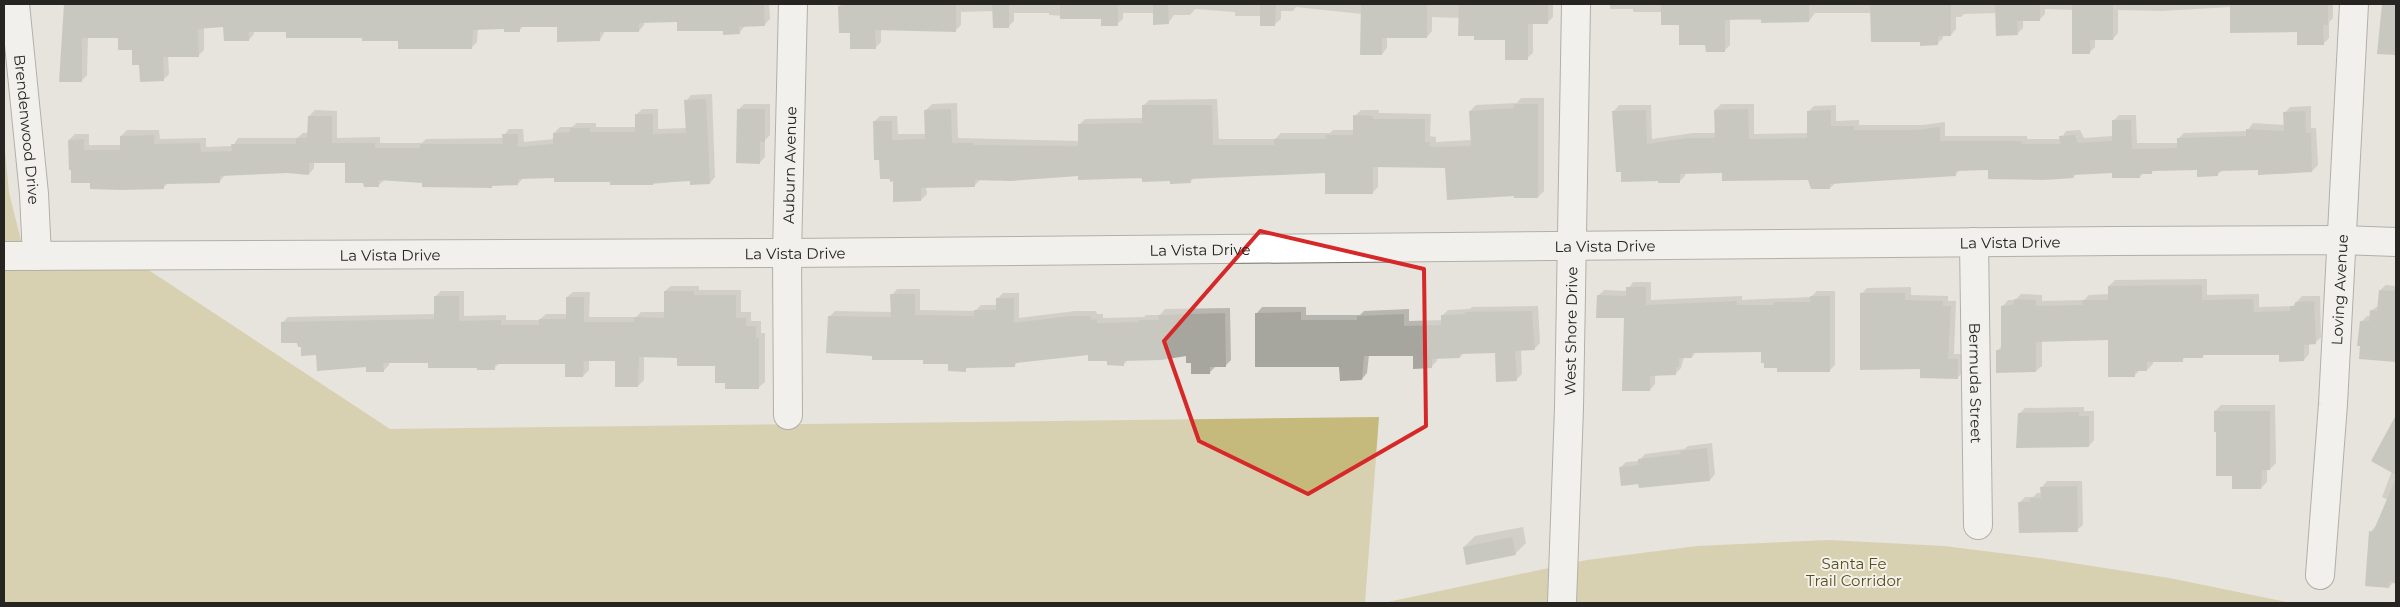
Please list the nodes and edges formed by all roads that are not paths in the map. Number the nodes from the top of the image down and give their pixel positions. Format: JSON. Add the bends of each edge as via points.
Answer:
{"nodes":[{"id":1,"x":15,"y":4,"type":"edge"},
{"id":2,"x":793,"y":4,"type":"edge"},
{"id":3,"x":1576,"y":4,"type":"edge"},
{"id":4,"x":2354,"y":4,"type":"edge"},
{"id":5,"x":2341,"y":240,"type":"junction"},
{"id":6,"x":1974,"y":242,"type":"junction"},
{"id":7,"x":2396,"y":242,"type":"edge"},
{"id":8,"x":1571,"y":246,"type":"junction"},
{"id":9,"x":787,"y":253,"type":"junction"},
{"id":10,"x":4,"y":256,"type":"edge"},
{"id":11,"x":37,"y":256,"type":"junction"},
{"id":12,"x":788,"y":415,"type":"dead end"},
{"id":13,"x":1978,"y":525,"type":"dead end"},
{"id":14,"x":2320,"y":575,"type":"dead end"},
{"id":15,"x":1562,"y":600,"type":"edge"}],
"edges":[{"from":1,"to":11,"type":"street","name":"Brendenwood Drive"},
{"from":2,"to":9,"type":"street","name":"Auburn Avenue"},
{"from":3,"to":8,"type":"street","name":"West Shore Drive"},
{"from":4,"to":5,"type":"street","name":"Loving Avenue"},
{"from":5,"to":6,"type":"street","name":"La Vista Drive"},
{"from":5,"to":7,"type":"street","name":"La Vista Drive"},
{"from":5,"to":14,"type":"street","name":"Loving Avenue"},
{"from":6,"to":8,"type":"street","name":"La Vista Drive"},
{"from":6,"to":13,"type":"street","name":"Bermuda Street"},
{"from":8,"to":9,"type":"street","name":"La Vista Drive"},
{"from":8,"to":15,"type":"street","name":"West Shore Drive"},
{"from":9,"to":11,"type":"street","name":"La Vista Drive"},
{"from":9,"to":12,"type":"street","name":"Auburn Avenue"},
{"from":10,"to":11,"type":"street","name":"La Vista Drive"}]}
